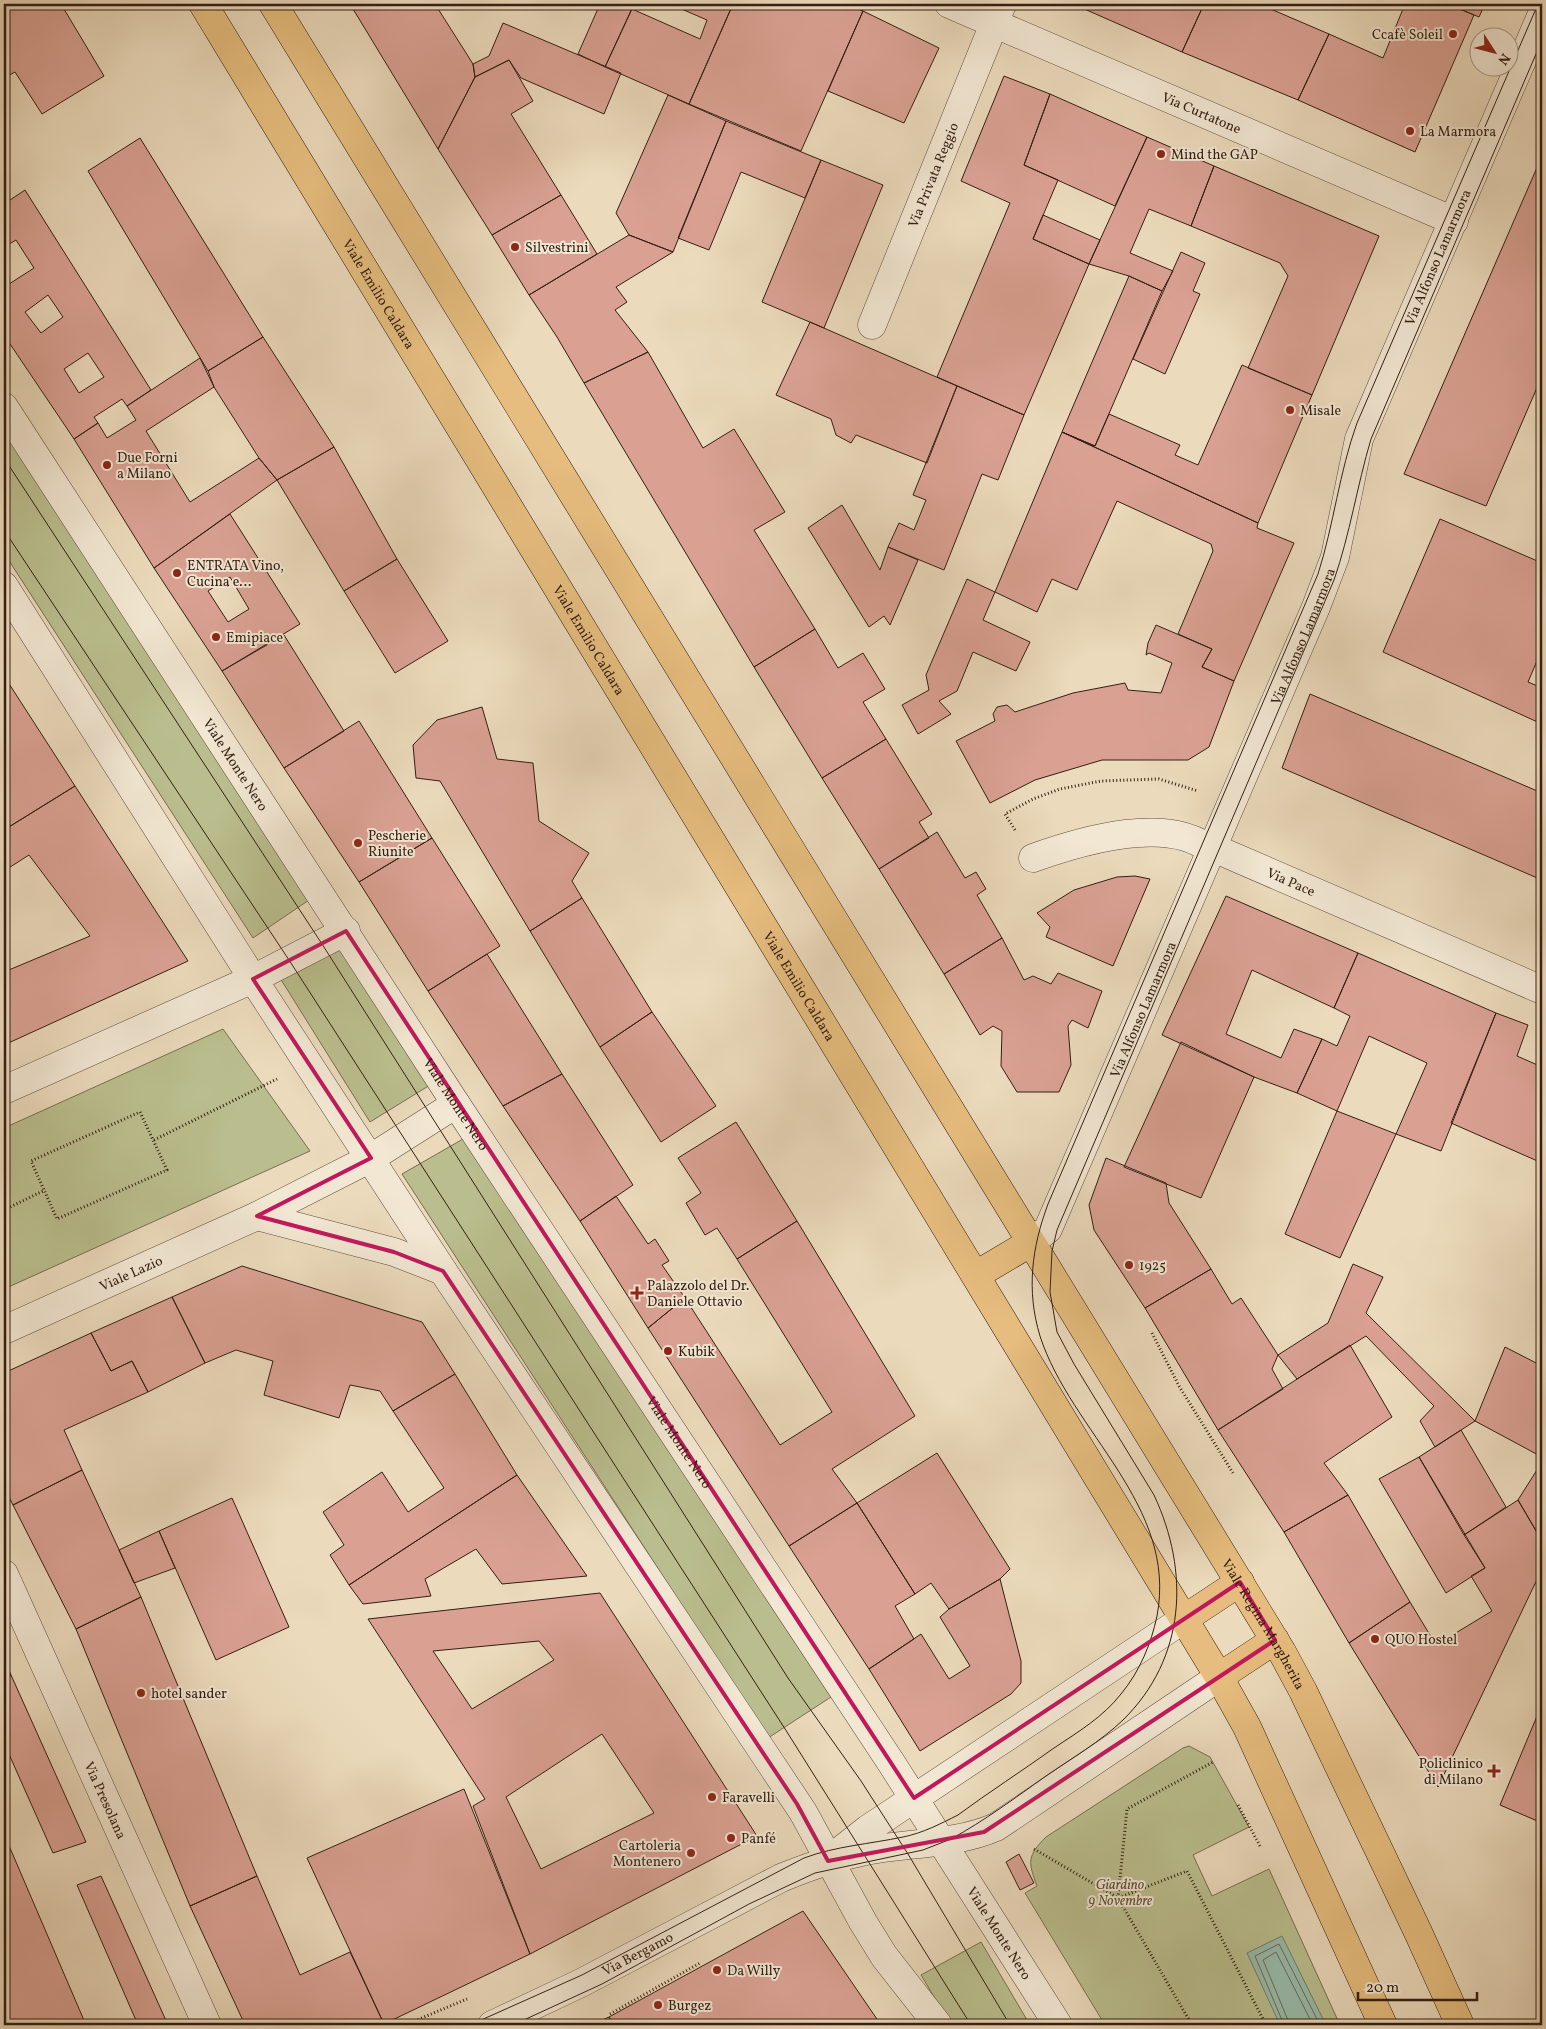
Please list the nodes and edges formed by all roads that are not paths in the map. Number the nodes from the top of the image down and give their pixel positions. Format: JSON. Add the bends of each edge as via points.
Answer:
{"nodes":[{"id":1,"x":203,"y":4,"type":"edge"},
{"id":2,"x":273,"y":4,"type":"edge"},
{"id":3,"x":949,"y":4,"type":"edge"},
{"id":4,"x":998,"y":14,"type":"edge"},
{"id":5,"x":1542,"y":14,"type":"edge"},
{"id":6,"x":1454,"y":222,"type":"junction"},
{"id":7,"x":872,"y":325,"type":"dead end"},
{"id":8,"x":4,"y":407,"type":"edge"},
{"id":9,"x":4,"y":586,"type":"edge"},
{"id":10,"x":1212,"y":851,"type":"junction"},
{"id":11,"x":1033,"y":858,"type":"road end"},
{"id":12,"x":346,"y":932,"type":"junction"},
{"id":13,"x":253,"y":979,"type":"junction"},
{"id":14,"x":1542,"y":990,"type":"edge"},
{"id":15,"x":4,"y":1090,"type":"edge"},
{"id":16,"x":456,"y":1104,"type":"junction"},
{"id":17,"x":371,"y":1158,"type":"junction"},
{"id":18,"x":257,"y":1216,"type":"junction"},
{"id":19,"x":1030,"y":1243,"type":"junction"},
{"id":20,"x":443,"y":1271,"type":"junction"},
{"id":21,"x":976,"y":1275,"type":"junction"},
{"id":22,"x":4,"y":1330,"type":"edge"},
{"id":23,"x":4,"y":1574,"type":"edge"},
{"id":24,"x":1240,"y":1582,"type":"junction"},
{"id":25,"x":1184,"y":1619,"type":"junction"},
{"id":26,"x":1275,"y":1640,"type":"junction"},
{"id":27,"x":1219,"y":1677,"type":"junction"},
{"id":28,"x":914,"y":1798,"type":"junction"},
{"id":29,"x":942,"y":1841,"type":"junction"},
{"id":30,"x":828,"y":1860,"type":"junction"},
{"id":31,"x":207,"y":2025,"type":"edge"},
{"id":32,"x":492,"y":2025,"type":"edge"},
{"id":33,"x":938,"y":2025,"type":"edge"},
{"id":34,"x":1058,"y":2025,"type":"edge"},
{"id":35,"x":1383,"y":2025,"type":"edge"},
{"id":36,"x":1460,"y":2025,"type":"edge"}],
"edges":[{"from":1,"to":21,"type":"main road","name":"Viale Emilio Caldara"},
{"from":2,"to":19,"type":"main road"},
{"from":3,"to":4,"type":"street","name":"Via Curtatone"},
{"from":4,"to":6,"type":"street","name":"Via Curtatone"},
{"from":4,"to":7,"type":"street","name":"Via Privata Reggio"},
{"from":5,"to":6,"type":"street","name":"Via Alfonso Lamarmora"},
{"from":6,"to":10,"type":"street","name":"Via Alfonso Lamarmora","via":[[1360,439],[1335,558]]},
{"from":8,"to":12,"type":"street","name":"Viale Monte Nero"},
{"from":9,"to":13,"type":"street"},
{"from":10,"to":11,"type":"street","name":"Via Pace","via":[[1184,837],[1152,833],[1112,836]]},
{"from":10,"to":14,"type":"street","name":"Via Pace","via":[[1218,850]]},
{"from":10,"to":19,"type":"street","name":"Via Alfonso Lamarmora","via":[[1048,1229]]},
{"from":12,"to":13,"type":"street"},
{"from":12,"to":16,"type":"street","name":"Viale Monte Nero"},
{"from":13,"to":15,"type":"street"},
{"from":13,"to":17,"type":"street"},
{"from":16,"to":17,"type":"street","name":"Viale Lazio"},
{"from":16,"to":28,"type":"street","name":"Viale Monte Nero"},
{"from":17,"to":18,"type":"street","name":"Viale Lazio"},
{"from":17,"to":20,"type":"street"},
{"from":18,"to":20,"type":"street","via":[[394,1252]]},
{"from":18,"to":22,"type":"street","name":"Viale Lazio"},
{"from":19,"to":21,"type":"main road"},
{"from":19,"to":24,"type":"main road","name":"Viale Regina Margherita"},
{"from":20,"to":30,"type":"street","via":[[803,1812]]},
{"from":21,"to":25,"type":"main road"},
{"from":23,"to":31,"type":"street","name":"Via Presolana"},
{"from":24,"to":25,"type":"main road"},
{"from":24,"to":26,"type":"main road","name":"Viale Regina Margherita"},
{"from":25,"to":27,"type":"main road"},
{"from":25,"to":28,"type":"street"},
{"from":26,"to":27,"type":"main road"},
{"from":26,"to":36,"type":"main road","name":"Viale Regina Margherita","via":[[1308,1700]]},
{"from":27,"to":29,"type":"street","via":[[1005,1822],[984,1832]]},
{"from":27,"to":35,"type":"main road","via":[[1247,1727]]},
{"from":28,"to":29,"type":"street","name":"Viale Monte Nero"},
{"from":28,"to":30,"type":"street"},
{"from":29,"to":30,"type":"street"},
{"from":29,"to":34,"type":"street","name":"Viale Monte Nero"},
{"from":30,"to":32,"type":"street","name":"Via Bergamo","via":[[781,1878],[581,1983]]},
{"from":30,"to":33,"type":"street","via":[[884,1956]]}]}
